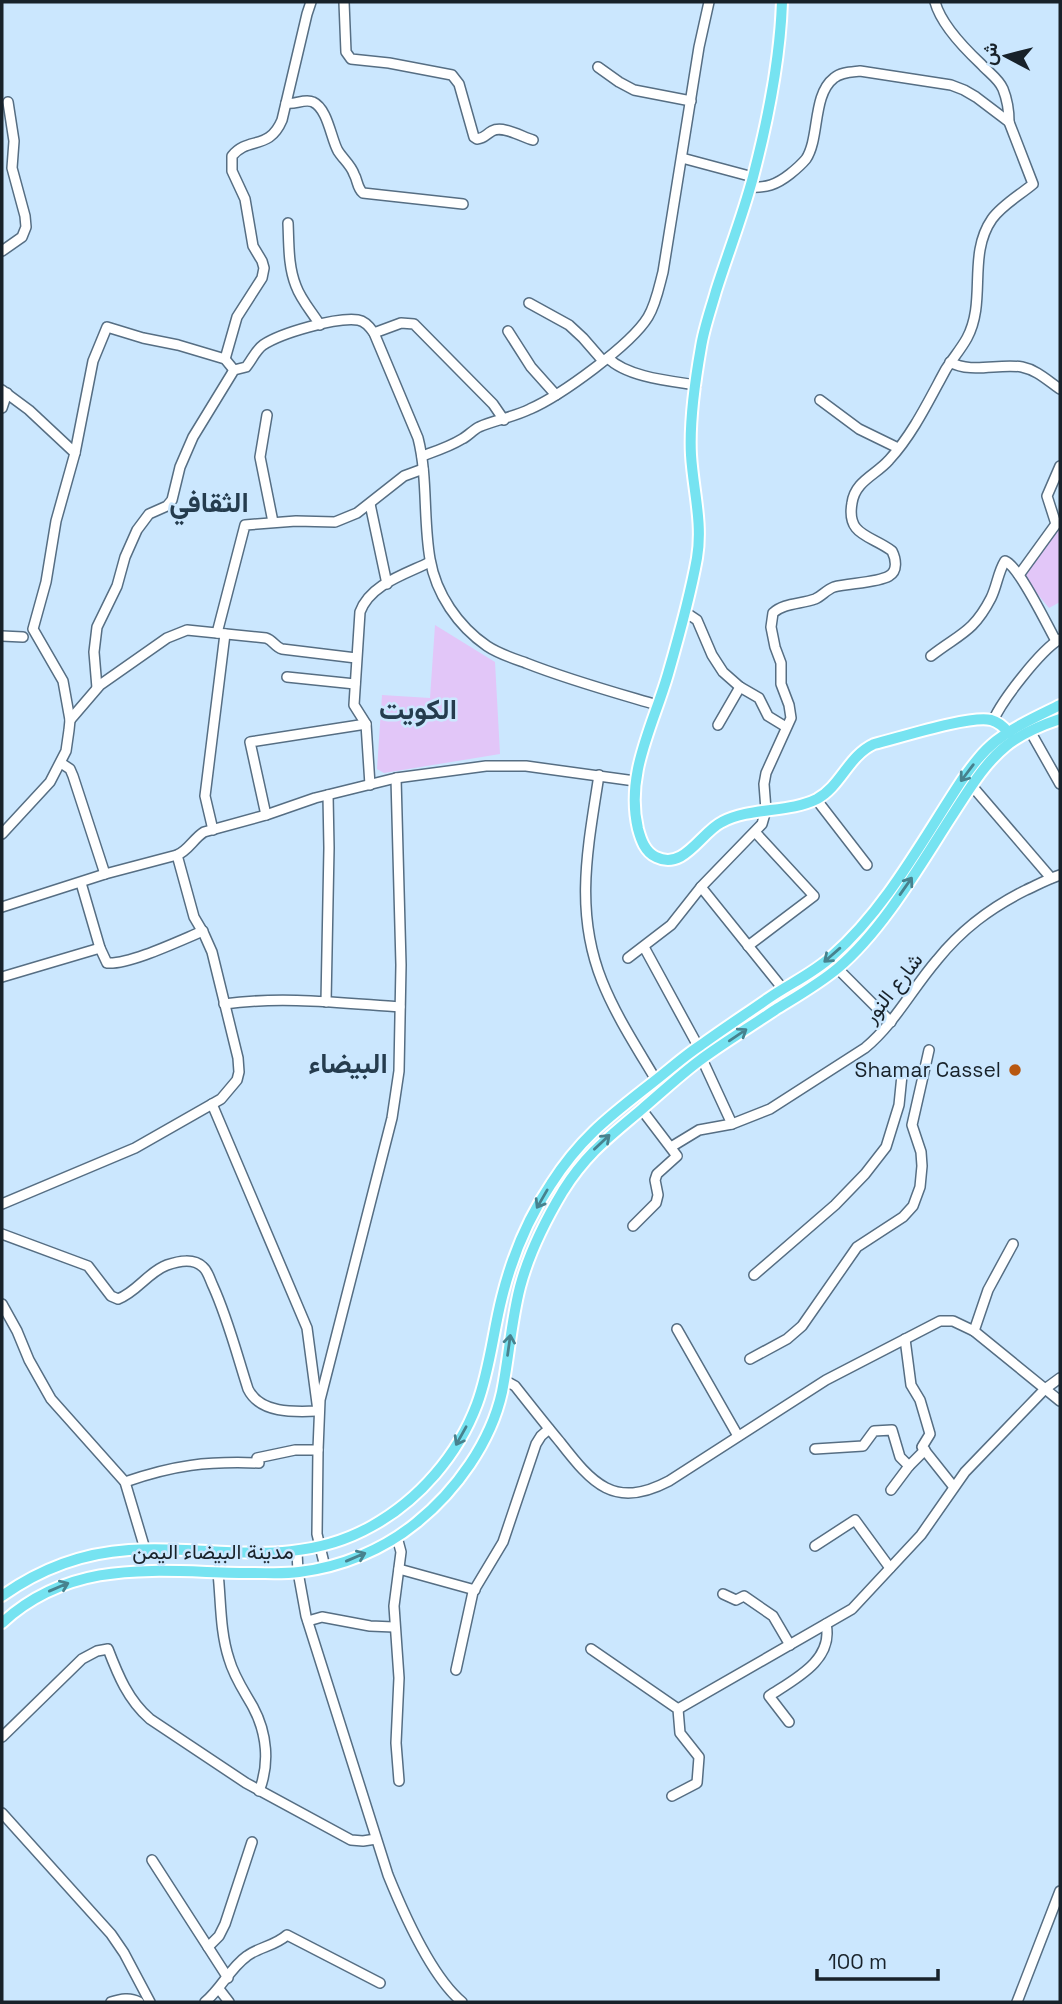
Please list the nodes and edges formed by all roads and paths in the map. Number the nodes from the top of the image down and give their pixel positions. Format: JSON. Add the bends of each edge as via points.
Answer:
{"nodes":[{"id":1,"x":311,"y":2,"type":"edge"},
{"id":2,"x":344,"y":2,"type":"edge"},
{"id":3,"x":709,"y":2,"type":"edge"},
{"id":4,"x":782,"y":2,"type":"edge"},
{"id":5,"x":935,"y":2,"type":"edge"},
{"id":6,"x":598,"y":67,"type":"dead end"},
{"id":7,"x":8,"y":102,"type":"dead end"},
{"id":8,"x":691,"y":102,"type":"junction"},
{"id":9,"x":286,"y":103,"type":"junction"},
{"id":10,"x":1009,"y":122,"type":"junction"},
{"id":11,"x":533,"y":141,"type":"dead end"},
{"id":12,"x":682,"y":158,"type":"junction"},
{"id":13,"x":751,"y":182,"type":"junction"},
{"id":14,"x":463,"y":204,"type":"dead end"},
{"id":15,"x":288,"y":223,"type":"dead end"},
{"id":16,"x":2,"y":251,"type":"edge"},
{"id":17,"x":529,"y":303,"type":"dead end"},
{"id":18,"x":320,"y":325,"type":"junction"},
{"id":19,"x":508,"y":331,"type":"dead end"},
{"id":20,"x":374,"y":333,"type":"junction"},
{"id":21,"x":225,"y":359,"type":"junction"},
{"id":22,"x":605,"y":359,"type":"junction"},
{"id":23,"x":950,"y":362,"type":"junction"},
{"id":24,"x":234,"y":370,"type":"junction"},
{"id":25,"x":696,"y":384,"type":"junction"},
{"id":26,"x":1060,"y":389,"type":"edge"},
{"id":27,"x":4,"y":392,"type":"edge"},
{"id":28,"x":555,"y":395,"type":"junction"},
{"id":29,"x":820,"y":400,"type":"dead end"},
{"id":30,"x":2,"y":408,"type":"edge"},
{"id":31,"x":267,"y":415,"type":"dead end"},
{"id":32,"x":504,"y":420,"type":"junction"},
{"id":33,"x":898,"y":448,"type":"junction"},
{"id":34,"x":75,"y":453,"type":"junction"},
{"id":35,"x":422,"y":456,"type":"junction"},
{"id":36,"x":1060,"y":466,"type":"edge"},
{"id":37,"x":423,"y":469,"type":"junction"},
{"id":38,"x":370,"y":504,"type":"junction"},
{"id":39,"x":273,"y":523,"type":"junction"},
{"id":40,"x":1058,"y":524,"type":"edge"},
{"id":41,"x":430,"y":562,"type":"junction"},
{"id":42,"x":1019,"y":575,"type":"junction"},
{"id":43,"x":387,"y":584,"type":"junction"},
{"id":44,"x":685,"y":611,"type":"junction"},
{"id":45,"x":221,"y":633,"type":"junction"},
{"id":46,"x":2,"y":636,"type":"edge"},
{"id":47,"x":23,"y":637,"type":"dead end"},
{"id":48,"x":1058,"y":640,"type":"edge"},
{"id":49,"x":931,"y":656,"type":"dead end"},
{"id":50,"x":356,"y":658,"type":"junction"},
{"id":51,"x":287,"y":677,"type":"dead end"},
{"id":52,"x":355,"y":684,"type":"junction"},
{"id":53,"x":740,"y":687,"type":"junction"},
{"id":54,"x":97,"y":688,"type":"junction"},
{"id":55,"x":657,"y":705,"type":"junction"},
{"id":56,"x":1060,"y":705,"type":"edge"},
{"id":57,"x":1060,"y":719,"type":"edge"},
{"id":58,"x":70,"y":720,"type":"junction"},
{"id":59,"x":993,"y":721,"type":"junction"},
{"id":60,"x":366,"y":724,"type":"junction"},
{"id":61,"x":718,"y":725,"type":"dead end"},
{"id":62,"x":786,"y":727,"type":"junction"},
{"id":63,"x":1030,"y":731,"type":"junction"},
{"id":64,"x":1009,"y":733,"type":"junction"},
{"id":65,"x":61,"y":763,"type":"junction"},
{"id":66,"x":599,"y":775,"type":"junction"},
{"id":67,"x":397,"y":778,"type":"junction"},
{"id":68,"x":635,"y":781,"type":"junction"},
{"id":69,"x":1060,"y":784,"type":"edge"},
{"id":70,"x":370,"y":785,"type":"junction"},
{"id":71,"x":972,"y":786,"type":"junction"},
{"id":72,"x":328,"y":795,"type":"junction"},
{"id":73,"x":816,"y":799,"type":"junction"},
{"id":74,"x":766,"y":810,"type":"junction"},
{"id":75,"x":266,"y":815,"type":"junction"},
{"id":76,"x":213,"y":830,"type":"junction"},
{"id":77,"x":755,"y":832,"type":"junction"},
{"id":78,"x":2,"y":834,"type":"edge"},
{"id":79,"x":177,"y":855,"type":"junction"},
{"id":80,"x":867,"y":865,"type":"dead end"},
{"id":81,"x":105,"y":874,"type":"junction"},
{"id":82,"x":1056,"y":876,"type":"edge"},
{"id":83,"x":81,"y":883,"type":"junction"},
{"id":84,"x":701,"y":887,"type":"junction"},
{"id":85,"x":2,"y":907,"type":"edge"},
{"id":86,"x":203,"y":931,"type":"junction"},
{"id":87,"x":748,"y":946,"type":"junction"},
{"id":88,"x":644,"y":947,"type":"junction"},
{"id":89,"x":100,"y":948,"type":"junction"},
{"id":90,"x":628,"y":958,"type":"dead end"},
{"id":91,"x":838,"y":969,"type":"junction"},
{"id":92,"x":2,"y":977,"type":"edge"},
{"id":93,"x":783,"y":989,"type":"junction"},
{"id":94,"x":326,"y":1002,"type":"junction"},
{"id":95,"x":224,"y":1004,"type":"junction"},
{"id":96,"x":400,"y":1007,"type":"junction"},
{"id":97,"x":891,"y":1022,"type":"junction"},
{"id":98,"x":698,"y":1046,"type":"junction"},
{"id":99,"x":929,"y":1050,"type":"dead end"},
{"id":100,"x":702,"y":1059,"type":"junction"},
{"id":101,"x":902,"y":1075,"type":"dead end"},
{"id":102,"x":656,"y":1080,"type":"junction"},
{"id":103,"x":663,"y":1090,"type":"junction"},
{"id":104,"x":212,"y":1104,"type":"junction"},
{"id":105,"x":642,"y":1110,"type":"junction"},
{"id":106,"x":732,"y":1124,"type":"junction"},
{"id":107,"x":671,"y":1147,"type":"junction"},
{"id":108,"x":2,"y":1204,"type":"edge"},
{"id":109,"x":633,"y":1226,"type":"dead end"},
{"id":110,"x":2,"y":1234,"type":"edge"},
{"id":111,"x":1013,"y":1244,"type":"dead end"},
{"id":112,"x":754,"y":1275,"type":"dead end"},
{"id":113,"x":2,"y":1304,"type":"edge"},
{"id":114,"x":677,"y":1329,"type":"dead end"},
{"id":115,"x":974,"y":1331,"type":"junction"},
{"id":116,"x":905,"y":1339,"type":"junction"},
{"id":117,"x":750,"y":1359,"type":"dead end"},
{"id":118,"x":485,"y":1376,"type":"junction"},
{"id":119,"x":1060,"y":1378,"type":"edge"},
{"id":120,"x":504,"y":1380,"type":"junction"},
{"id":121,"x":1045,"y":1389,"type":"junction"},
{"id":122,"x":1060,"y":1401,"type":"edge"},
{"id":123,"x":318,"y":1411,"type":"junction"},
{"id":124,"x":549,"y":1429,"type":"junction"},
{"id":125,"x":738,"y":1436,"type":"junction"},
{"id":126,"x":815,"y":1449,"type":"dead end"},
{"id":127,"x":318,"y":1450,"type":"junction"},
{"id":128,"x":925,"y":1450,"type":"junction"},
{"id":129,"x":909,"y":1466,"type":"junction"},
{"id":130,"x":125,"y":1482,"type":"junction"},
{"id":131,"x":953,"y":1486,"type":"junction"},
{"id":132,"x":891,"y":1490,"type":"dead end"},
{"id":133,"x":397,"y":1537,"type":"junction"},
{"id":134,"x":815,"y":1546,"type":"dead end"},
{"id":135,"x":320,"y":1548,"type":"junction"},
{"id":136,"x":145,"y":1549,"type":"junction"},
{"id":137,"x":297,"y":1552,"type":"junction"},
{"id":138,"x":326,"y":1567,"type":"junction"},
{"id":139,"x":890,"y":1568,"type":"junction"},
{"id":140,"x":399,"y":1569,"type":"junction"},
{"id":141,"x":298,"y":1572,"type":"junction"},
{"id":142,"x":218,"y":1573,"type":"junction"},
{"id":143,"x":475,"y":1590,"type":"junction"},
{"id":144,"x":723,"y":1594,"type":"dead end"},
{"id":145,"x":2,"y":1596,"type":"edge"},
{"id":146,"x":4,"y":1618,"type":"edge"},
{"id":147,"x":308,"y":1621,"type":"junction"},
{"id":148,"x":826,"y":1624,"type":"junction"},
{"id":149,"x":394,"y":1627,"type":"junction"},
{"id":150,"x":790,"y":1645,"type":"junction"},
{"id":151,"x":591,"y":1649,"type":"dead end"},
{"id":152,"x":456,"y":1670,"type":"dead end"},
{"id":153,"x":678,"y":1709,"type":"junction"},
{"id":154,"x":789,"y":1722,"type":"dead end"},
{"id":155,"x":2,"y":1737,"type":"edge"},
{"id":156,"x":399,"y":1780,"type":"dead end"},
{"id":157,"x":259,"y":1791,"type":"junction"},
{"id":158,"x":672,"y":1796,"type":"dead end"},
{"id":159,"x":2,"y":1812,"type":"edge"},
{"id":160,"x":376,"y":1839,"type":"junction"},
{"id":161,"x":252,"y":1842,"type":"dead end"},
{"id":162,"x":152,"y":1860,"type":"dead end"},
{"id":163,"x":1060,"y":1891,"type":"edge"},
{"id":164,"x":208,"y":1947,"type":"junction"},
{"id":165,"x":228,"y":1978,"type":"junction"},
{"id":166,"x":380,"y":1983,"type":"dead end"},
{"id":167,"x":219,"y":1989,"type":"junction"},
{"id":168,"x":111,"y":2002,"type":"edge"},
{"id":169,"x":139,"y":2002,"type":"edge"},
{"id":170,"x":150,"y":2002,"type":"edge"},
{"id":171,"x":205,"y":2002,"type":"edge"},
{"id":172,"x":229,"y":2002,"type":"edge"},
{"id":173,"x":462,"y":2002,"type":"edge"},
{"id":174,"x":1017,"y":2002,"type":"edge"}],
"edges":[{"from":1,"to":9,"type":"street"},
{"from":2,"to":11,"type":"street","via":[[346,52],[351,59],[452,75],[459,84],[474,137],[485,138],[500,130]]},
{"from":3,"to":8,"type":"street"},
{"from":4,"to":13,"type":"main road","via":[[776,68]]},
{"from":5,"to":10,"type":"street","via":[[945,23],[1002,87]]},
{"from":6,"to":8,"type":"street","via":[[634,90]]},
{"from":7,"to":16,"type":"street","via":[[14,141],[12,168],[26,227],[22,237]]},
{"from":8,"to":12,"type":"street"},
{"from":9,"to":14,"type":"street","via":[[318,105],[336,148],[363,193]]},
{"from":9,"to":21,"type":"street","via":[[274,135],[232,156],[253,246],[264,268],[255,292],[237,317]]},
{"from":10,"to":13,"type":"street","via":[[951,85],[876,72],[846,73],[834,77],[826,87],[806,159],[773,186],[764,188]]},
{"from":10,"to":23,"type":"street","via":[[1032,184],[988,225],[979,254],[975,317],[968,337]]},
{"from":12,"to":13,"type":"street"},
{"from":12,"to":22,"type":"street","via":[[654,305],[648,319]]},
{"from":13,"to":25,"type":"main road","via":[[704,332]]},
{"from":15,"to":18,"type":"street","via":[[293,277]]},
{"from":17,"to":22,"type":"street","via":[[569,325]]},
{"from":18,"to":20,"type":"street","via":[[357,320]]},
{"from":18,"to":24,"type":"street","via":[[265,344],[246,367]]},
{"from":19,"to":28,"type":"street"},
{"from":20,"to":32,"type":"street","via":[[401,323],[414,324]]},
{"from":20,"to":35,"type":"street"},
{"from":21,"to":24,"type":"street"},
{"from":21,"to":34,"type":"street","via":[[107,327],[93,361]]},
{"from":22,"to":25,"type":"street","via":[[651,377]]},
{"from":22,"to":28,"type":"street"},
{"from":23,"to":26,"type":"street","via":[[960,367],[1025,368]]},
{"from":23,"to":33,"type":"street"},
{"from":24,"to":54,"type":"street","via":[[186,451],[172,500],[149,514],[125,557],[97,627]]},
{"from":25,"to":44,"type":"main road","via":[[691,453],[699,539]]},
{"from":27,"to":30,"type":"street"},
{"from":27,"to":34,"type":"street"},
{"from":28,"to":32,"type":"street"},
{"from":29,"to":33,"type":"street","via":[[859,429]]},
{"from":31,"to":39,"type":"street","via":[[260,457]]},
{"from":32,"to":35,"type":"street","via":[[477,428],[445,449]]},
{"from":33,"to":62,"type":"street","via":[[856,489],[851,512],[855,528],[892,551],[895,564],[890,576],[833,588],[773,613],[771,627],[790,712]]},
{"from":34,"to":58,"type":"street","via":[[33,629],[60,673]]},
{"from":35,"to":37,"type":"street"},
{"from":36,"to":40,"type":"street","via":[[1047,496]]},
{"from":37,"to":38,"type":"street","via":[[404,476]]},
{"from":37,"to":41,"type":"street"},
{"from":38,"to":39,"type":"street","via":[[335,522]]},
{"from":38,"to":43,"type":"street"},
{"from":39,"to":45,"type":"street","via":[[246,524]]},
{"from":40,"to":42,"type":"street"},
{"from":41,"to":43,"type":"street"},
{"from":41,"to":55,"type":"street","via":[[457,619],[486,645],[550,673]]},
{"from":42,"to":48,"type":"street"},
{"from":42,"to":49,"type":"street","via":[[1005,561],[982,616]]},
{"from":43,"to":50,"type":"street","via":[[363,604]]},
{"from":44,"to":53,"type":"street","via":[[697,621],[719,668]]},
{"from":44,"to":55,"type":"main road"},
{"from":45,"to":50,"type":"street","via":[[266,638],[282,649]]},
{"from":45,"to":54,"type":"street","via":[[187,630],[167,638]]},
{"from":45,"to":76,"type":"street","via":[[205,796]]},
{"from":46,"to":47,"type":"street"},
{"from":48,"to":59,"type":"street","via":[[1002,704]]},
{"from":50,"to":52,"type":"street"},
{"from":51,"to":52,"type":"street"},
{"from":52,"to":60,"type":"street","via":[[354,705]]},
{"from":53,"to":61,"type":"street"},
{"from":53,"to":62,"type":"street","via":[[759,698],[768,716]]},
{"from":54,"to":58,"type":"street"},
{"from":55,"to":68,"type":"main road"},
{"from":56,"to":64,"type":"main road","name":"مدينة البيضاء اليمن"},
{"from":57,"to":63,"type":"main road","name":"مدينة البيضاء اليمن"},
{"from":58,"to":65,"type":"street"},
{"from":59,"to":64,"type":"main road"},
{"from":59,"to":73,"type":"main road","via":[[947,725],[874,744],[854,758]]},
{"from":60,"to":70,"type":"street"},
{"from":60,"to":75,"type":"street","via":[[250,741]]},
{"from":62,"to":74,"type":"street","via":[[765,779]]},
{"from":63,"to":69,"type":"street"},
{"from":63,"to":71,"type":"main road","name":"مدينة البيضاء اليمن","via":[[1003,748]]},
{"from":64,"to":93,"type":"main road","name":"مدينة البيضاء اليمن","one_way":true,"via":[[988,749],[962,780],[876,911],[831,958]]},
{"from":65,"to":78,"type":"street","via":[[50,782]]},
{"from":65,"to":81,"type":"street","via":[[70,769]]},
{"from":66,"to":67,"type":"street","via":[[486,766]]},
{"from":66,"to":68,"type":"street"},
{"from":66,"to":102,"type":"street","via":[[585,874],[588,929],[606,990]]},
{"from":67,"to":70,"type":"street"},
{"from":67,"to":96,"type":"street"},
{"from":68,"to":74,"type":"main road","via":[[642,843],[652,856],[665,860],[679,858],[721,822]]},
{"from":70,"to":72,"type":"street"},
{"from":71,"to":82,"type":"street"},
{"from":91,"to":71,"type":"main road","name":"مدينة البيضاء اليمن","one_way":true,"via":[[875,930]]},
{"from":72,"to":75,"type":"street"},
{"from":72,"to":94,"type":"street"},
{"from":73,"to":74,"type":"main road"},
{"from":73,"to":80,"type":"street"},
{"from":74,"to":77,"type":"street"},
{"from":75,"to":76,"type":"street"},
{"from":76,"to":79,"type":"street"},
{"from":77,"to":84,"type":"street"},
{"from":77,"to":87,"type":"street","via":[[814,896]]},
{"from":79,"to":81,"type":"street"},
{"from":79,"to":86,"type":"street","via":[[191,909]]},
{"from":81,"to":83,"type":"street"},
{"from":82,"to":97,"type":"street","name":"شارع النور","via":[[992,908],[961,933]]},
{"from":83,"to":85,"type":"street"},
{"from":83,"to":89,"type":"street"},
{"from":84,"to":87,"type":"street"},
{"from":84,"to":88,"type":"street","via":[[671,925]]},
{"from":86,"to":89,"type":"street","via":[[111,964]]},
{"from":86,"to":95,"type":"street"},
{"from":87,"to":93,"type":"street"},
{"from":88,"to":90,"type":"street"},
{"from":88,"to":98,"type":"street"},
{"from":89,"to":92,"type":"street"},
{"from":91,"to":97,"type":"street"},
{"from":100,"to":91,"type":"main road","name":"مدينة البيضاء اليمن","one_way":true},
{"from":93,"to":98,"type":"main road","name":"مدينة البيضاء اليمن"},
{"from":94,"to":95,"type":"street"},
{"from":94,"to":96,"type":"street"},
{"from":95,"to":104,"type":"street","via":[[239,1072],[227,1093]]},
{"from":96,"to":123,"type":"street","via":[[395,1105]]},
{"from":97,"to":106,"type":"street","name":"شارع النور","via":[[865,1048],[770,1109]]},
{"from":98,"to":102,"type":"main road","name":"مدينة البيضاء اليمن"},
{"from":99,"to":117,"type":"street","via":[[912,1125],[922,1166],[913,1206],[857,1247],[802,1326]]},
{"from":100,"to":103,"type":"main road","name":"مدينة البيضاء اليمن"},
{"from":100,"to":106,"type":"street"},
{"from":101,"to":112,"type":"street","via":[[900,1105],[886,1147],[835,1205]]},
{"from":102,"to":103,"type":"street"},
{"from":102,"to":118,"type":"main road","name":"مدينة البيضاء اليمن","one_way":true,"via":[[582,1141],[538,1204],[510,1270]]},
{"from":103,"to":105,"type":"main road","name":"مدينة البيضاء اليمن"},
{"from":104,"to":108,"type":"street","via":[[123,1153]]},
{"from":104,"to":123,"type":"street","via":[[307,1328]]},
{"from":105,"to":107,"type":"street"},
{"from":120,"to":105,"type":"main road","name":"مدينة البيضاء اليمن","one_way":true,"via":[[521,1283],[545,1224],[588,1157]]},
{"from":106,"to":107,"type":"street","name":"شارع النور","via":[[694,1132]]},
{"from":107,"to":109,"type":"street","via":[[677,1156],[655,1177],[656,1203]]},
{"from":110,"to":123,"type":"street","via":[[88,1265],[111,1296],[118,1298],[167,1265],[200,1264],[217,1294],[254,1400],[278,1409]]},
{"from":111,"to":115,"type":"street","via":[[988,1290]]},
{"from":113,"to":130,"type":"street","via":[[51,1399]]},
{"from":114,"to":125,"type":"street"},
{"from":115,"to":116,"type":"street","via":[[953,1321],[940,1321]]},
{"from":115,"to":121,"type":"street"},
{"from":116,"to":125,"type":"street","via":[[833,1376]]},
{"from":116,"to":128,"type":"street","via":[[911,1385],[930,1434],[922,1447]]},
{"from":118,"to":120,"type":"main road"},
{"from":118,"to":135,"type":"main road","name":"مدينة البيضاء اليمن","one_way":true,"via":[[459,1440],[423,1488],[372,1526]]},
{"from":119,"to":121,"type":"street"},
{"from":120,"to":124,"type":"street","via":[[515,1386]]},
{"from":120,"to":133,"type":"main road","name":"مدينة البيضاء اليمن","via":[[489,1427],[455,1485]]},
{"from":121,"to":122,"type":"street"},
{"from":121,"to":131,"type":"street"},
{"from":123,"to":127,"type":"street"},
{"from":124,"to":125,"type":"street","via":[[594,1482],[626,1492],[662,1485]]},
{"from":124,"to":143,"type":"street","via":[[536,1444],[500,1549]]},
{"from":126,"to":129,"type":"street","via":[[863,1446],[874,1431],[892,1430],[900,1457]]},
{"from":127,"to":130,"type":"street","via":[[257,1458],[258,1463],[175,1467]]},
{"from":127,"to":135,"type":"street"},
{"from":128,"to":129,"type":"street"},
{"from":128,"to":131,"type":"street"},
{"from":129,"to":132,"type":"street"},
{"from":130,"to":136,"type":"street"},
{"from":131,"to":139,"type":"street","via":[[921,1535]]},
{"from":138,"to":133,"type":"main road","name":"مدينة البيضاء اليمن","one_way":true},
{"from":133,"to":140,"type":"street"},
{"from":134,"to":139,"type":"street","via":[[855,1520]]},
{"from":135,"to":137,"type":"main road","name":"مدينة البيضاء اليمن"},
{"from":135,"to":138,"type":"street"},
{"from":136,"to":137,"type":"main road","name":"مدينة البيضاء اليمن"},
{"from":136,"to":145,"type":"main road","name":"مدينة البيضاء اليمن","via":[[77,1558]]},
{"from":137,"to":141,"type":"street"},
{"from":138,"to":141,"type":"main road","name":"مدينة البيضاء اليمن"},
{"from":139,"to":148,"type":"street","via":[[852,1609]]},
{"from":140,"to":143,"type":"street"},
{"from":140,"to":149,"type":"street"},
{"from":141,"to":142,"type":"main road","name":"مدينة البيضاء اليمن"},
{"from":141,"to":147,"type":"street"},
{"from":146,"to":142,"type":"main road","name":"مدينة البيضاء اليمن","one_way":true,"via":[[56,1588],[95,1575],[135,1570]]},
{"from":142,"to":157,"type":"street","via":[[226,1652],[256,1713],[266,1747]]},
{"from":143,"to":152,"type":"street"},
{"from":144,"to":150,"type":"street","via":[[736,1600],[744,1596],[773,1616]]},
{"from":147,"to":149,"type":"street","via":[[322,1617]]},
{"from":147,"to":160,"type":"street"},
{"from":148,"to":150,"type":"street"},
{"from":148,"to":154,"type":"street","via":[[825,1650],[804,1673],[769,1696]]},
{"from":149,"to":156,"type":"street"},
{"from":150,"to":153,"type":"street"},
{"from":151,"to":153,"type":"street"},
{"from":153,"to":158,"type":"street","via":[[680,1732],[699,1757],[697,1783]]},
{"from":155,"to":157,"type":"street","via":[[72,1668],[89,1655],[108,1649],[126,1691],[142,1712]]},
{"from":157,"to":160,"type":"street","via":[[351,1840]]},
{"from":159,"to":170,"type":"street","via":[[111,1934]]},
{"from":160,"to":173,"type":"street","via":[[394,1888],[430,1960]]},
{"from":161,"to":164,"type":"street","via":[[225,1924]]},
{"from":162,"to":164,"type":"street"},
{"from":163,"to":174,"type":"street"},
{"from":164,"to":165,"type":"street"},
{"from":165,"to":166,"type":"street","via":[[246,1956],[287,1935]]},
{"from":165,"to":167,"type":"street"},
{"from":167,"to":171,"type":"street"},
{"from":167,"to":172,"type":"street"},
{"from":168,"to":169,"type":"street"}]}
